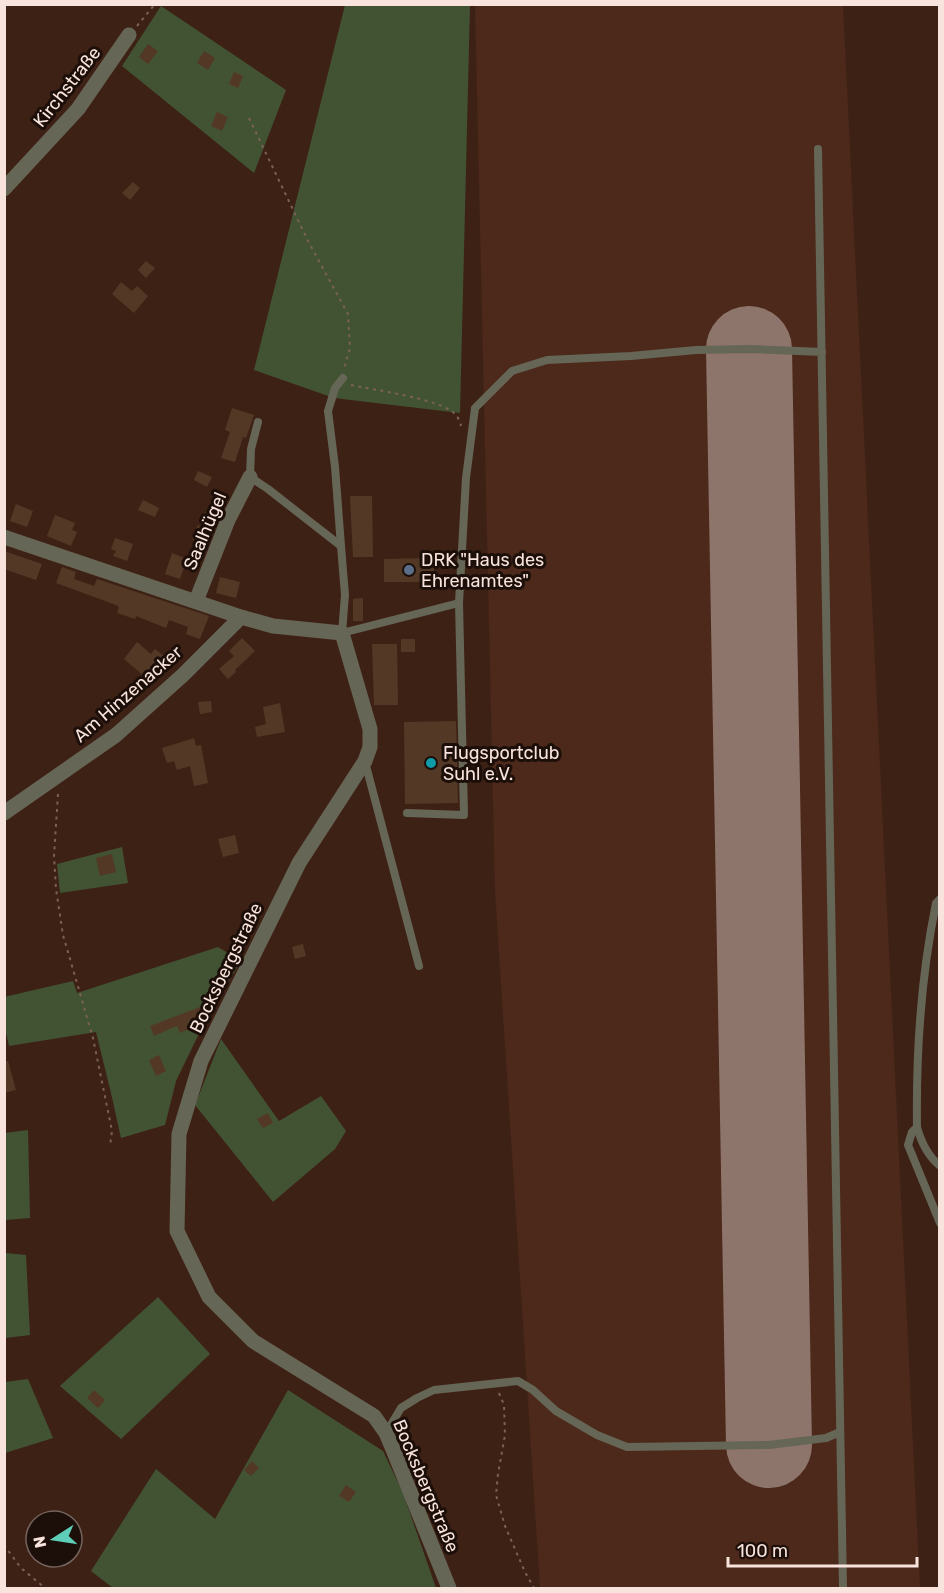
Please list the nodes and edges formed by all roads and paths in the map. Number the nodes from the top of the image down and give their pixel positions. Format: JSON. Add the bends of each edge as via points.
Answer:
{"nodes":[{"id":1,"x":155,"y":4,"type":"edge"},
{"id":2,"x":129,"y":35,"type":"joint"},
{"id":3,"x":249,"y":118,"type":"dead end"},
{"id":4,"x":818,"y":149,"type":"dead end"},
{"id":5,"x":4,"y":189,"type":"edge"},
{"id":6,"x":822,"y":352,"type":"junction"},
{"id":7,"x":343,"y":378,"type":"junction"},
{"id":8,"x":258,"y":422,"type":"dead end"},
{"id":9,"x":470,"y":448,"type":"junction"},
{"id":10,"x":250,"y":477,"type":"junction"},
{"id":11,"x":4,"y":537,"type":"edge"},
{"id":12,"x":341,"y":546,"type":"junction"},
{"id":13,"x":196,"y":601,"type":"junction"},
{"id":14,"x":459,"y":603,"type":"junction"},
{"id":15,"x":241,"y":617,"type":"junction"},
{"id":16,"x":342,"y":633,"type":"junction"},
{"id":17,"x":365,"y":761,"type":"junction"},
{"id":18,"x":59,"y":776,"type":"junction"},
{"id":19,"x":4,"y":813,"type":"edge"},
{"id":20,"x":407,"y":813,"type":"dead end"},
{"id":21,"x":939,"y":899,"type":"edge"},
{"id":22,"x":419,"y":966,"type":"dead end"},
{"id":23,"x":917,"y":1127,"type":"junction"},
{"id":24,"x":110,"y":1146,"type":"dead end"},
{"id":25,"x":939,"y":1166,"type":"edge"},
{"id":26,"x":939,"y":1223,"type":"edge"},
{"id":27,"x":494,"y":1382,"type":"junction"},
{"id":28,"x":840,"y":1432,"type":"junction"},
{"id":29,"x":386,"y":1433,"type":"junction"},
{"id":30,"x":4,"y":1545,"type":"edge"},
{"id":31,"x":45,"y":1588,"type":"edge"},
{"id":32,"x":449,"y":1588,"type":"edge"},
{"id":33,"x":534,"y":1588,"type":"edge"},
{"id":34,"x":843,"y":1588,"type":"edge"}],
"edges":[{"from":1,"to":2,"type":"path"},
{"from":2,"to":5,"type":"street","name":"Kirchstraße","via":[[78,110]]},
{"from":3,"to":7,"type":"path","via":[[348,314],[350,348]]},
{"from":4,"to":6,"type":"lane"},
{"from":6,"to":9,"type":"lane","via":[[696,350],[547,360],[512,371],[475,408]]},
{"from":6,"to":28,"type":"lane"},
{"from":7,"to":9,"type":"path","via":[[350,385],[445,406],[457,415]]},
{"from":7,"to":12,"type":"lane","via":[[335,388],[328,411]]},
{"from":8,"to":10,"type":"lane","via":[[250,449]]},
{"from":9,"to":14,"type":"lane"},
{"from":10,"to":12,"type":"lane"},
{"from":10,"to":13,"type":"street","name":"Saalhügel","via":[[228,520]]},
{"from":11,"to":13,"type":"street"},
{"from":12,"to":16,"type":"lane","via":[[345,595]]},
{"from":13,"to":15,"type":"street"},
{"from":14,"to":16,"type":"lane"},
{"from":14,"to":20,"type":"lane","via":[[464,815]]},
{"from":15,"to":16,"type":"street","via":[[273,626]]},
{"from":15,"to":18,"type":"street","name":"Am Hinzenacker","via":[[116,735]]},
{"from":16,"to":17,"type":"street","name":"Bocksbergstraße","via":[[370,729]]},
{"from":17,"to":22,"type":"lane"},
{"from":17,"to":29,"type":"street","name":"Bocksbergstraße","via":[[299,863],[201,1061],[179,1134],[177,1231],[209,1297],[253,1341],[374,1416]]},
{"from":18,"to":19,"type":"street","name":"Am Hinzenacker"},
{"from":18,"to":24,"type":"path","via":[[54,846],[56,889],[63,935],[93,1038],[112,1131]]},
{"from":21,"to":23,"type":"lane","via":[[927,944],[919,1031]]},
{"from":23,"to":25,"type":"lane","via":[[920,1139]]},
{"from":23,"to":26,"type":"lane","via":[[908,1144]]},
{"from":27,"to":28,"type":"lane","via":[[518,1381],[556,1411],[627,1447],[769,1445],[826,1438]]},
{"from":27,"to":29,"type":"lane","via":[[434,1390],[417,1398],[401,1408]]},
{"from":27,"to":33,"type":"path","via":[[504,1405],[505,1435],[496,1495],[505,1526]]},
{"from":28,"to":34,"type":"lane"},
{"from":29,"to":32,"type":"street","name":"Bocksbergstraße"},
{"from":30,"to":31,"type":"path","via":[[21,1568]]}]}
